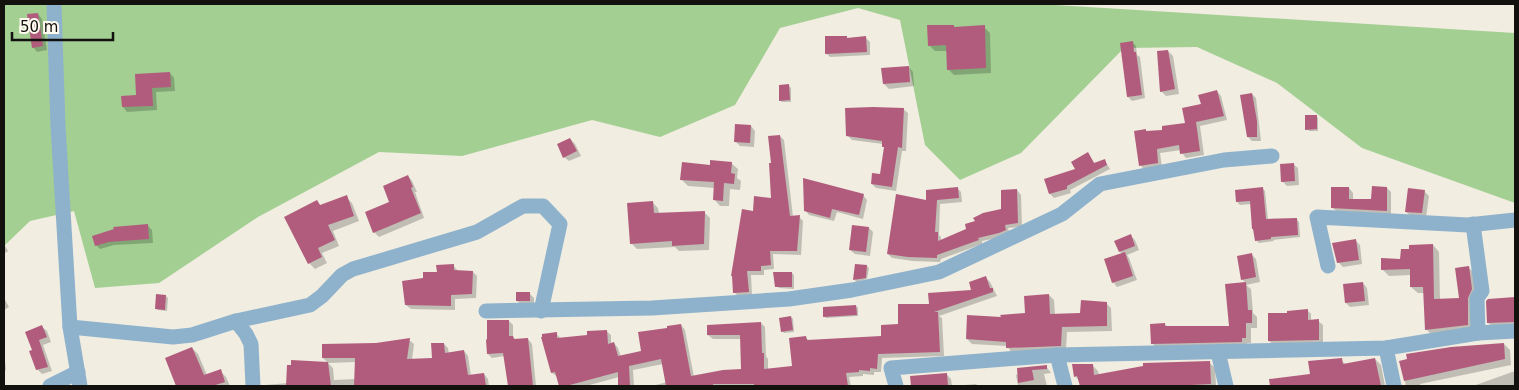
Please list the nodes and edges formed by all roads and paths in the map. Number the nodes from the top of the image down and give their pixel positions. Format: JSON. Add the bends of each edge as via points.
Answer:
{"nodes":[{"id":1,"x":54,"y":4,"type":"edge"},
{"id":2,"x":1272,"y":156,"type":"dead end"},
{"id":3,"x":1515,"y":220,"type":"edge"},
{"id":4,"x":1473,"y":224,"type":"junction"},
{"id":5,"x":1328,"y":266,"type":"dead end"},
{"id":6,"x":486,"y":311,"type":"dead end"},
{"id":7,"x":541,"y":311,"type":"junction"},
{"id":8,"x":236,"y":321,"type":"junction"},
{"id":9,"x":70,"y":327,"type":"junction"},
{"id":10,"x":1515,"y":331,"type":"edge"},
{"id":11,"x":1478,"y":334,"type":"junction"},
{"id":12,"x":1386,"y":348,"type":"junction"},
{"id":13,"x":1218,"y":352,"type":"junction"},
{"id":14,"x":1058,"y":354,"type":"junction"},
{"id":15,"x":79,"y":379,"type":"edge"},
{"id":16,"x":50,"y":386,"type":"edge"},
{"id":17,"x":253,"y":386,"type":"edge"},
{"id":18,"x":896,"y":386,"type":"edge"},
{"id":19,"x":1065,"y":386,"type":"edge"},
{"id":20,"x":1226,"y":386,"type":"edge"},
{"id":21,"x":1394,"y":386,"type":"edge"}],
"edges":[{"from":1,"to":9,"type":"street"},
{"from":2,"to":7,"type":"street","via":[[1224,160],[1100,184],[1062,214],[939,272],[789,299]]},
{"from":3,"to":4,"type":"street"},
{"from":4,"to":5,"type":"street","via":[[1317,217]]},
{"from":4,"to":11,"type":"street","via":[[1482,291],[1477,298]]},
{"from":6,"to":7,"type":"street"},
{"from":7,"to":8,"type":"street","via":[[560,224],[543,206],[523,206],[477,232],[353,269],[310,305]]},
{"from":8,"to":9,"type":"street","via":[[192,335],[172,337]]},
{"from":8,"to":17,"type":"street","via":[[251,344]]},
{"from":9,"to":15,"type":"street"},
{"from":10,"to":11,"type":"street"},
{"from":11,"to":12,"type":"street"},
{"from":12,"to":13,"type":"street"},
{"from":12,"to":21,"type":"street"},
{"from":13,"to":14,"type":"street"},
{"from":13,"to":20,"type":"street"},
{"from":14,"to":18,"type":"street","via":[[891,368]]},
{"from":14,"to":19,"type":"street"},
{"from":15,"to":16,"type":"street"}]}
